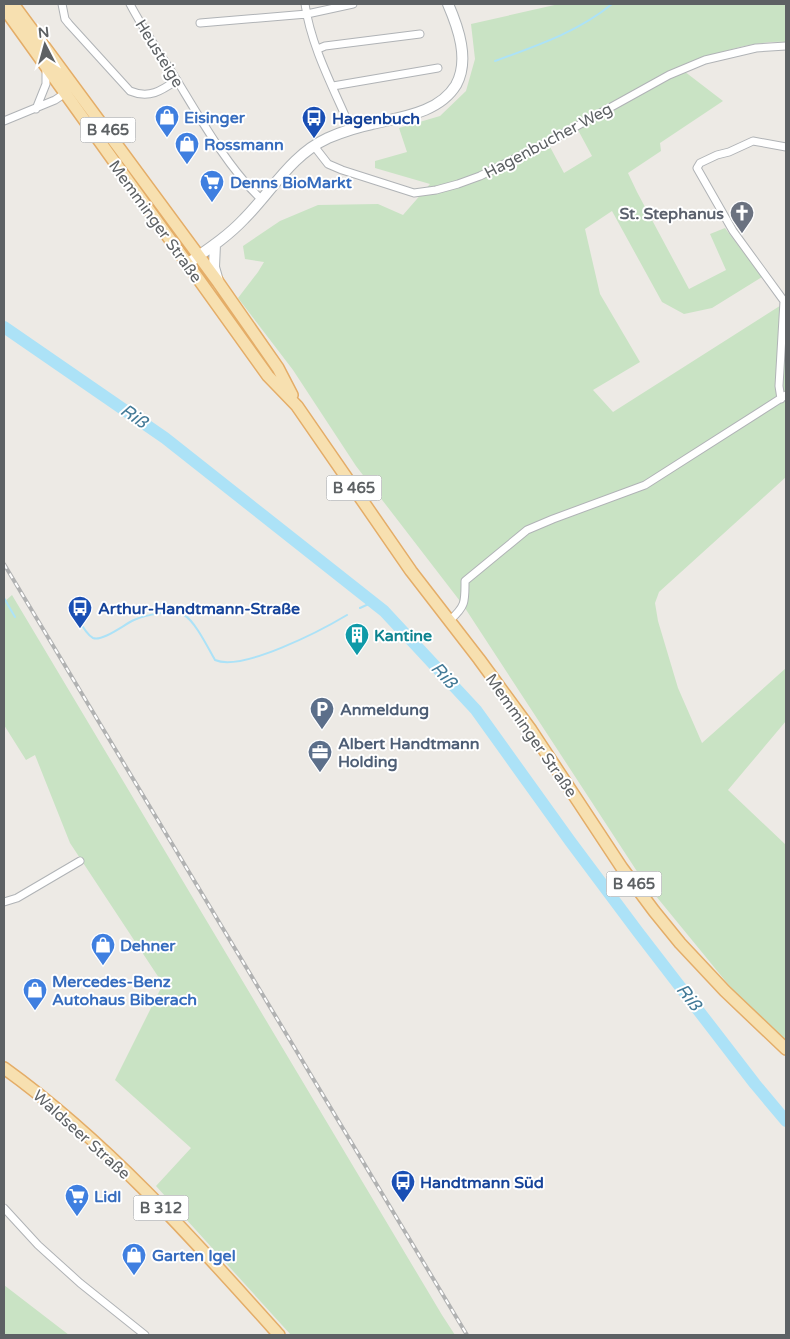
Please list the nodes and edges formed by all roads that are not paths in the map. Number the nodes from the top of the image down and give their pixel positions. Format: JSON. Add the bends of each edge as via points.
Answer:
{"nodes":[{"id":1,"x":14,"y":4,"type":"edge"},
{"id":2,"x":62,"y":4,"type":"edge"},
{"id":3,"x":130,"y":4,"type":"edge"},
{"id":4,"x":305,"y":4,"type":"edge"},
{"id":5,"x":353,"y":4,"type":"edge"},
{"id":6,"x":448,"y":4,"type":"edge"},
{"id":7,"x":4,"y":8,"type":"edge"},
{"id":8,"x":307,"y":14,"type":"junction"},
{"id":9,"x":200,"y":23,"type":"dead end"},
{"id":10,"x":420,"y":34,"type":"dead end"},
{"id":11,"x":786,"y":46,"type":"edge"},
{"id":12,"x":318,"y":49,"type":"junction"},
{"id":13,"x":45,"y":65,"type":"junction"},
{"id":14,"x":438,"y":68,"type":"dead end"},
{"id":15,"x":177,"y":80,"type":"junction"},
{"id":16,"x":75,"y":86,"type":"junction"},
{"id":17,"x":333,"y":86,"type":"junction"},
{"id":18,"x":65,"y":94,"type":"junction"},
{"id":19,"x":36,"y":108,"type":"junction"},
{"id":20,"x":4,"y":120,"type":"edge"},
{"id":21,"x":351,"y":129,"type":"junction"},
{"id":22,"x":314,"y":146,"type":"junction"},
{"id":23,"x":786,"y":147,"type":"edge"},
{"id":24,"x":261,"y":200,"type":"junction"},
{"id":25,"x":215,"y":244,"type":"junction"},
{"id":26,"x":199,"y":256,"type":"junction"},
{"id":27,"x":188,"y":264,"type":"junction"},
{"id":28,"x":218,"y":282,"type":"junction"},
{"id":29,"x":785,"y":301,"type":"edge"},
{"id":30,"x":784,"y":397,"type":"edge"},
{"id":31,"x":297,"y":406,"type":"junction"},
{"id":32,"x":450,"y":620,"type":"junction"},
{"id":33,"x":80,"y":861,"type":"dead end"},
{"id":34,"x":4,"y":902,"type":"edge"},
{"id":35,"x":786,"y":1049,"type":"edge"},
{"id":36,"x":4,"y":1068,"type":"edge"},
{"id":37,"x":4,"y":1208,"type":"edge"},
{"id":38,"x":146,"y":1335,"type":"edge"},
{"id":39,"x":279,"y":1335,"type":"edge"}],
"edges":[{"from":1,"to":16,"type":"main road","name":"Memminger Straße","number":"B 465"},
{"from":2,"to":15,"type":"street","via":[[65,19],[130,91],[155,94]]},
{"from":3,"to":15,"type":"street","name":"Heusteige"},
{"from":4,"to":8,"type":"street"},
{"from":5,"to":8,"type":"street"},
{"from":6,"to":21,"type":"street","via":[[461,43],[462,60],[456,84],[445,97],[427,109]]},
{"from":7,"to":13,"type":"main road","name":"Memminger Straße","number":"B 465"},
{"from":8,"to":9,"type":"street"},
{"from":8,"to":12,"type":"street"},
{"from":10,"to":12,"type":"street"},
{"from":11,"to":22,"type":"street","name":"Hagenbucher Weg","via":[[756,48],[687,67],[497,168],[436,190],[414,193],[342,170],[328,164]]},
{"from":12,"to":17,"type":"street"},
{"from":13,"to":18,"type":"main road","name":"Memminger Straße","number":"B 465"},
{"from":13,"to":19,"type":"street","via":[[46,84]]},
{"from":14,"to":17,"type":"street"},
{"from":15,"to":24,"type":"street","name":"Heusteige","via":[[229,160]]},
{"from":16,"to":18,"type":"street"},
{"from":16,"to":26,"type":"main road","name":"Memminger Straße","number":"B 465"},
{"from":17,"to":21,"type":"street"},
{"from":18,"to":19,"type":"street"},
{"from":18,"to":27,"type":"main road","name":"Memminger Straße","number":"B 465"},
{"from":19,"to":20,"type":"street"},
{"from":21,"to":22,"type":"street"},
{"from":22,"to":24,"type":"street","via":[[288,167]]},
{"from":23,"to":29,"type":"street","via":[[753,141],[700,163],[697,168],[733,231]]},
{"from":24,"to":25,"type":"street","via":[[245,219]]},
{"from":25,"to":26,"type":"street"},
{"from":25,"to":28,"type":"street","via":[[214,268]]},
{"from":26,"to":27,"type":"street"},
{"from":26,"to":28,"type":"main road","name":"Memminger Straße","number":"B 465"},
{"from":27,"to":31,"type":"main road","name":"Memminger Straße","number":"B 465","via":[[268,376]]},
{"from":28,"to":31,"type":"main road","name":"Memminger Straße","number":"B 465","via":[[278,368]]},
{"from":29,"to":30,"type":"street","via":[[779,386]]},
{"from":30,"to":32,"type":"street","via":[[644,485],[527,530],[465,581],[462,608]]},
{"from":31,"to":32,"type":"main road","name":"Memminger Straße","number":"B 465","via":[[411,571]]},
{"from":32,"to":35,"type":"main road","name":"Memminger Straße","number":"B 465","via":[[531,730],[654,911],[725,991]]},
{"from":33,"to":34,"type":"street","via":[[17,898]]},
{"from":36,"to":39,"type":"main road","name":"Waldseer Straße","number":"B 312","via":[[117,1162]]},
{"from":37,"to":38,"type":"street","via":[[74,1278]]}]}
